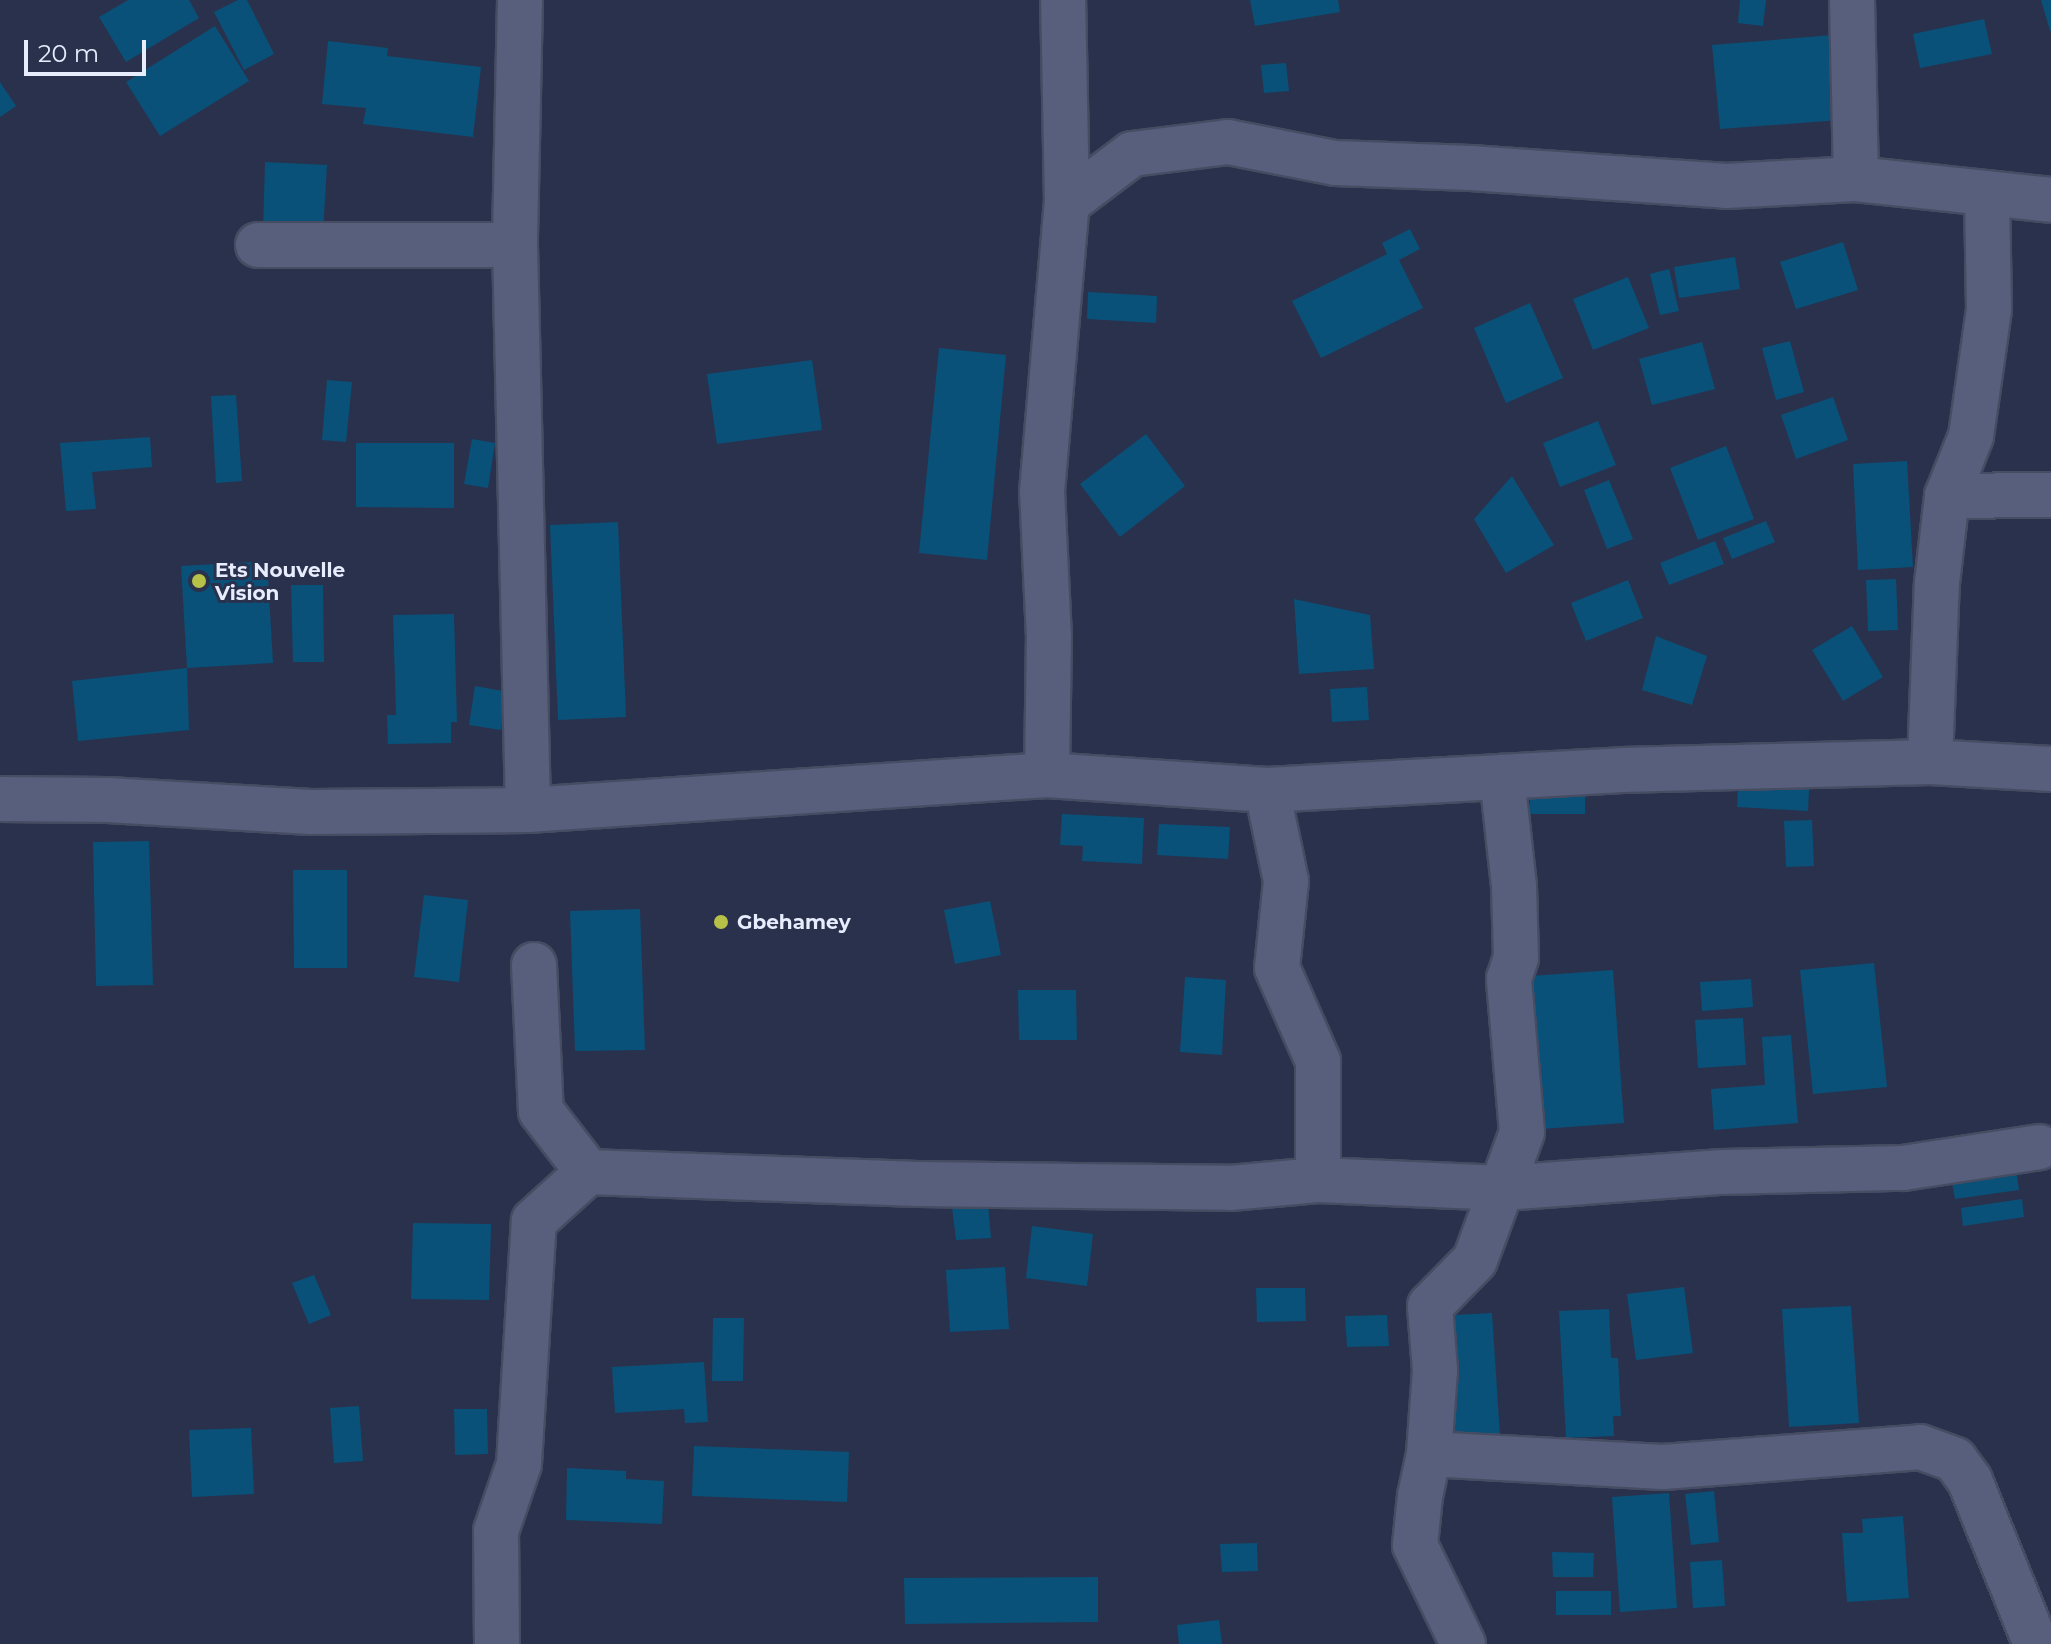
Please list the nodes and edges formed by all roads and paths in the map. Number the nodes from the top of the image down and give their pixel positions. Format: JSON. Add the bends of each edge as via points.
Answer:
{"nodes":[{"id":1,"x":520,"y":0,"type":"edge"},
{"id":2,"x":1063,"y":0,"type":"edge"},
{"id":3,"x":1852,"y":0,"type":"edge"},
{"id":4,"x":1856,"y":179,"type":"junction"},
{"id":5,"x":1987,"y":193,"type":"junction"},
{"id":6,"x":2051,"y":200,"type":"edge"},
{"id":7,"x":1067,"y":203,"type":"junction"},
{"id":8,"x":258,"y":245,"type":"dead end"},
{"id":9,"x":515,"y":245,"type":"junction"},
{"id":10,"x":2051,"y":495,"type":"edge"},
{"id":11,"x":1947,"y":496,"type":"junction"},
{"id":12,"x":1930,"y":762,"type":"junction"},
{"id":13,"x":2051,"y":769,"type":"edge"},
{"id":14,"x":1047,"y":775,"type":"junction"},
{"id":15,"x":1502,"y":777,"type":"junction"},
{"id":16,"x":1267,"y":790,"type":"junction"},
{"id":17,"x":0,"y":799,"type":"edge"},
{"id":18,"x":528,"y":810,"type":"junction"},
{"id":19,"x":534,"y":965,"type":"dead end"},
{"id":20,"x":2039,"y":1147,"type":"dead end"},
{"id":21,"x":588,"y":1172,"type":"junction"},
{"id":22,"x":1318,"y":1180,"type":"junction"},
{"id":23,"x":1503,"y":1188,"type":"junction"},
{"id":24,"x":1429,"y":1454,"type":"junction"},
{"id":25,"x":497,"y":1644,"type":"edge"},
{"id":26,"x":1463,"y":1644,"type":"edge"},
{"id":27,"x":2036,"y":1644,"type":"edge"}],
"edges":[{"from":1,"to":9,"type":"street"},
{"from":2,"to":7,"type":"street"},
{"from":3,"to":4,"type":"street"},
{"from":4,"to":5,"type":"street"},
{"from":4,"to":7,"type":"street","via":[[1726,186],[1335,163],[1228,142],[1132,154]]},
{"from":5,"to":6,"type":"street"},
{"from":5,"to":11,"type":"street","via":[[1989,309],[1971,436]]},
{"from":7,"to":14,"type":"street","via":[[1042,492],[1049,638]]},
{"from":8,"to":9,"type":"street"},
{"from":9,"to":18,"type":"street"},
{"from":10,"to":11,"type":"street"},
{"from":11,"to":12,"type":"street","via":[[1937,583]]},
{"from":12,"to":13,"type":"street"},
{"from":12,"to":15,"type":"street"},
{"from":14,"to":16,"type":"street"},
{"from":14,"to":18,"type":"street"},
{"from":15,"to":16,"type":"street"},
{"from":15,"to":23,"type":"street","via":[[1514,886],[1516,958],[1509,979],[1522,1132]]},
{"from":16,"to":22,"type":"street","via":[[1286,881],[1277,968],[1318,1061]]},
{"from":17,"to":18,"type":"street","via":[[311,812]]},
{"from":19,"to":21,"type":"street","via":[[541,1111]]},
{"from":20,"to":23,"type":"street","via":[[1904,1168],[1722,1172]]},
{"from":21,"to":22,"type":"street","via":[[1230,1188]]},
{"from":21,"to":25,"type":"street","via":[[534,1221],[519,1464],[496,1531]]},
{"from":22,"to":23,"type":"street"},
{"from":23,"to":24,"type":"street","via":[[1475,1260],[1430,1306],[1435,1370]]},
{"from":24,"to":26,"type":"street","via":[[1415,1545]]},
{"from":24,"to":27,"type":"street","via":[[1663,1467],[1920,1447],[1955,1460],[1970,1481]]}]}
